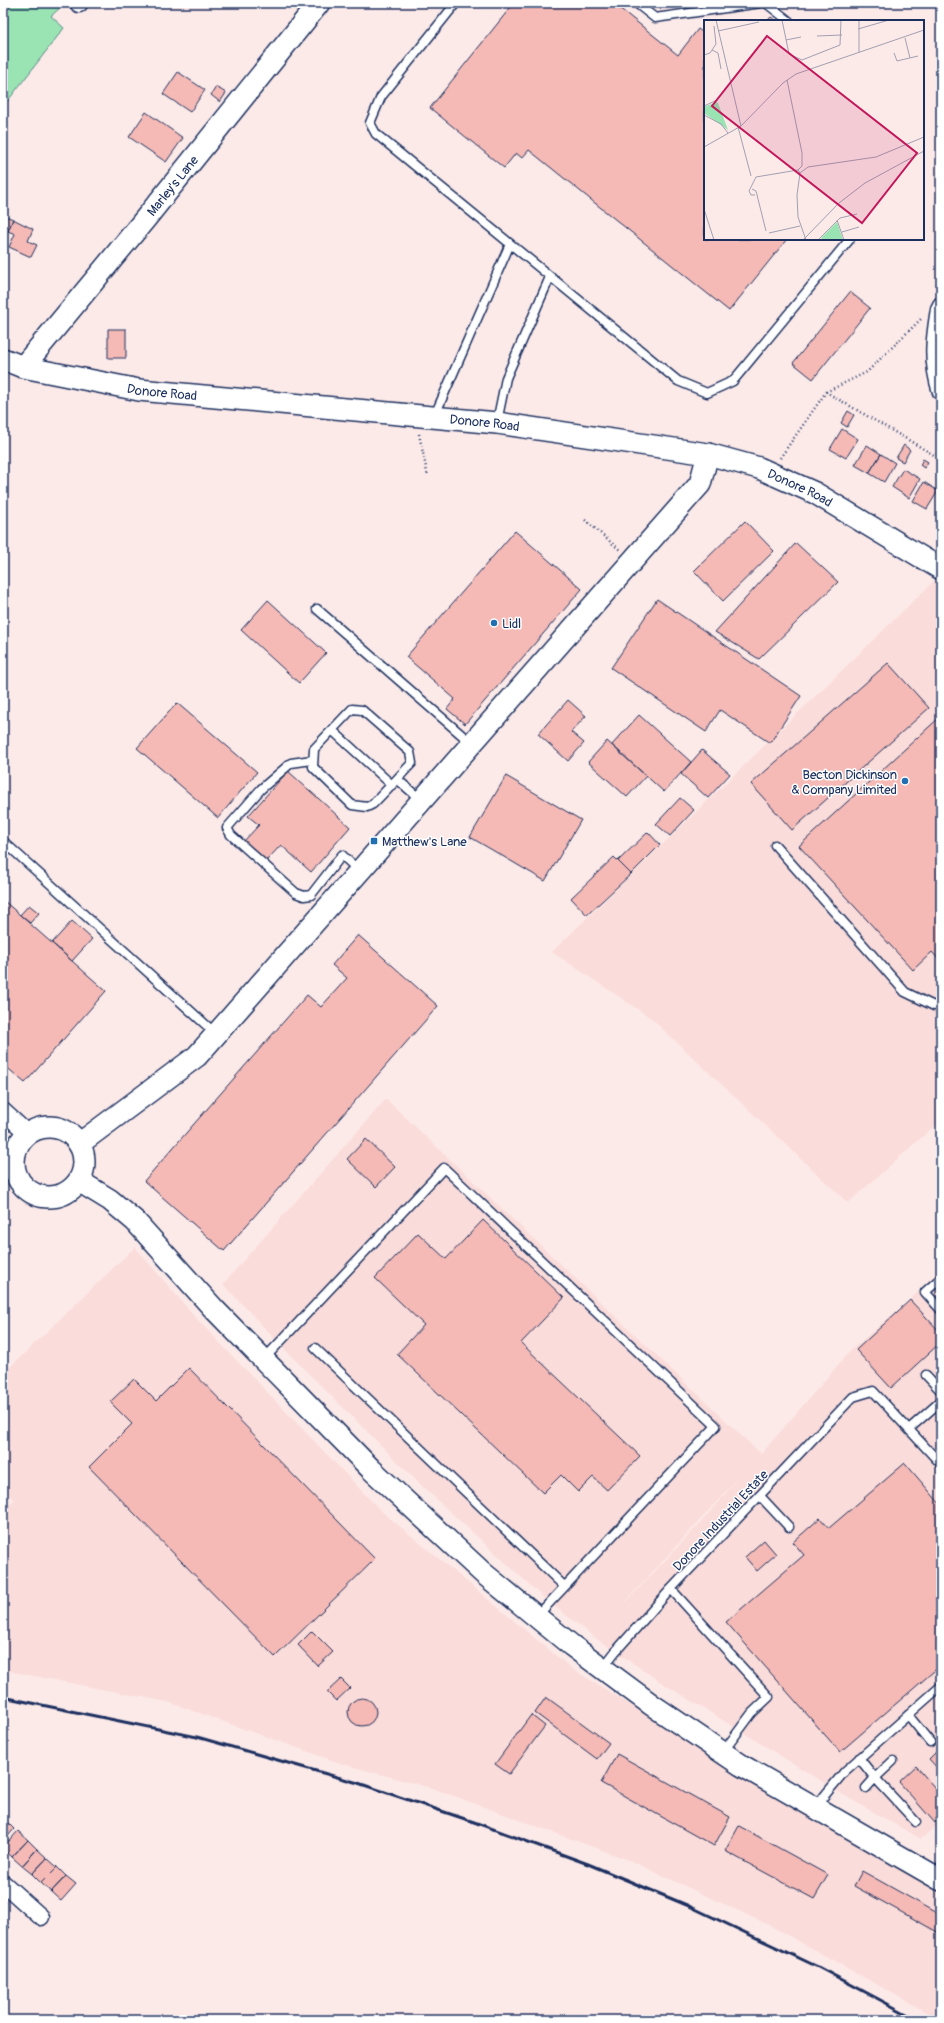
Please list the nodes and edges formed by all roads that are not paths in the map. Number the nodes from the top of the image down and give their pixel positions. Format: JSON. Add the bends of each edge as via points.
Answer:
{"nodes":[{"id":1,"x":319,"y":3,"type":"edge"},
{"id":2,"x":456,"y":3,"type":"edge"},
{"id":3,"x":636,"y":3,"type":"edge"},
{"id":4,"x":761,"y":3,"type":"edge"},
{"id":5,"x":766,"y":3,"type":"edge"},
{"id":6,"x":788,"y":20,"type":"edge"},
{"id":7,"x":849,"y":240,"type":"edge"},
{"id":8,"x":510,"y":244,"type":"junction"},
{"id":9,"x":550,"y":277,"type":"junction"},
{"id":10,"x":940,"y":307,"type":"edge"},
{"id":11,"x":3,"y":359,"type":"edge"},
{"id":12,"x":23,"y":366,"type":"junction"},
{"id":13,"x":941,"y":392,"type":"edge"},
{"id":14,"x":424,"y":416,"type":"junction"},
{"id":15,"x":497,"y":423,"type":"junction"},
{"id":16,"x":708,"y":454,"type":"junction"},
{"id":17,"x":941,"y":569,"type":"edge"},
{"id":18,"x":317,"y":609,"type":"dead end"},
{"id":19,"x":332,"y":730,"type":"junction"},
{"id":20,"x":471,"y":743,"type":"junction"},
{"id":21,"x":312,"y":760,"type":"junction"},
{"id":22,"x":394,"y":782,"type":"junction"},
{"id":23,"x":420,"y":800,"type":"junction"},
{"id":24,"x":3,"y":841,"type":"edge"},
{"id":25,"x":774,"y":845,"type":"dead end"},
{"id":26,"x":358,"y":871,"type":"junction"},
{"id":27,"x":941,"y":1003,"type":"edge"},
{"id":28,"x":216,"y":1034,"type":"junction"},
{"id":29,"x":3,"y":1111,"type":"edge"},
{"id":30,"x":28,"y":1134,"type":"junction"},
{"id":31,"x":79,"y":1144,"type":"junction"},
{"id":32,"x":10,"y":1179,"type":"edge"},
{"id":33,"x":79,"y":1181,"type":"junction"},
{"id":34,"x":941,"y":1278,"type":"edge"},
{"id":35,"x":941,"y":1310,"type":"edge"},
{"id":36,"x":315,"y":1348,"type":"dead end"},
{"id":37,"x":264,"y":1359,"type":"junction"},
{"id":38,"x":926,"y":1375,"type":"dead end"},
{"id":39,"x":941,"y":1391,"type":"edge"},
{"id":40,"x":941,"y":1401,"type":"edge"},
{"id":41,"x":909,"y":1429,"type":"junction"},
{"id":42,"x":941,"y":1464,"type":"edge"},
{"id":43,"x":760,"y":1496,"type":"junction"},
{"id":44,"x":789,"y":1527,"type":"dead end"},
{"id":45,"x":564,"y":1586,"type":"junction"},
{"id":46,"x":671,"y":1590,"type":"junction"},
{"id":47,"x":536,"y":1617,"type":"junction"},
{"id":48,"x":602,"y":1669,"type":"junction"},
{"id":49,"x":941,"y":1686,"type":"edge"},
{"id":50,"x":908,"y":1715,"type":"junction"},
{"id":51,"x":930,"y":1742,"type":"dead end"},
{"id":52,"x":723,"y":1753,"type":"junction"},
{"id":53,"x":859,"y":1758,"type":"junction"},
{"id":54,"x":893,"y":1761,"type":"dead end"},
{"id":55,"x":875,"y":1778,"type":"junction"},
{"id":56,"x":866,"y":1788,"type":"dead end"},
{"id":57,"x":814,"y":1808,"type":"junction"},
{"id":58,"x":916,"y":1822,"type":"dead end"},
{"id":59,"x":941,"y":1880,"type":"edge"},
{"id":60,"x":3,"y":1883,"type":"edge"},
{"id":61,"x":41,"y":1917,"type":"dead end"}],
"edges":[{"from":1,"to":12,"type":"street","name":"Marley's Lane"},
{"from":2,"to":8,"type":"lane","via":[[380,97],[370,123],[376,134]]},
{"from":3,"to":4,"type":"lane","via":[[655,18]]},
{"from":5,"to":6,"type":"lane"},
{"from":7,"to":9,"type":"lane","via":[[732,381],[707,393],[678,381]]},
{"from":8,"to":9,"type":"lane"},
{"from":8,"to":14,"type":"lane"},
{"from":9,"to":15,"type":"lane","via":[[506,378]]},
{"from":10,"to":13,"type":"street","via":[[933,343],[935,372]]},
{"from":11,"to":12,"type":"street","name":"Donore Road"},
{"from":12,"to":14,"type":"street","name":"Donore Road","via":[[139,390]]},
{"from":14,"to":15,"type":"street","name":"Donore Road"},
{"from":15,"to":16,"type":"street","name":"Donore Road"},
{"from":16,"to":17,"type":"street","name":"Donore Road","via":[[770,473],[816,493]]},
{"from":16,"to":20,"type":"street","via":[[700,484]]},
{"from":18,"to":20,"type":"lane"},
{"from":19,"to":21,"type":"lane","via":[[314,749]]},
{"from":19,"to":22,"type":"lane"},
{"from":19,"to":22,"type":"lane","via":[[352,709],[362,710],[410,752],[412,763]]},
{"from":20,"to":23,"type":"street"},
{"from":21,"to":22,"type":"lane","via":[[313,767],[352,805],[367,807],[373,804]]},
{"from":21,"to":26,"type":"lane","via":[[291,763],[261,789],[227,828],[231,835],[296,893],[304,896],[310,895],[342,855]]},
{"from":22,"to":23,"type":"lane"},
{"from":23,"to":26,"type":"street"},
{"from":24,"to":28,"type":"lane"},
{"from":25,"to":27,"type":"lane","via":[[905,992],[934,1006]]},
{"from":26,"to":28,"type":"street"},
{"from":28,"to":31,"type":"street","via":[[198,1056]]},
{"from":29,"to":30,"type":"street"},
{"from":30,"to":31,"type":"street","via":[[41,1128],[58,1128],[70,1134]]},
{"from":30,"to":32,"type":"street","via":[[18,1145]]},
{"from":31,"to":33,"type":"street","via":[[84,1158],[84,1168]]},
{"from":32,"to":33,"type":"street","via":[[41,1197],[56,1197],[70,1191]]},
{"from":33,"to":37,"type":"street","via":[[110,1200],[135,1221],[214,1309]]},
{"from":34,"to":35,"type":"lane","via":[[925,1292]]},
{"from":36,"to":45,"type":"lane"},
{"from":37,"to":45,"type":"lane","via":[[444,1168],[716,1426]]},
{"from":37,"to":47,"type":"street","via":[[372,1470],[483,1573]]},
{"from":38,"to":39,"type":"lane"},
{"from":40,"to":41,"type":"lane"},
{"from":41,"to":42,"type":"lane","name":"Donore Industrial Estate"},
{"from":41,"to":43,"type":"lane","name":"Donore Industrial Estate","via":[[874,1391],[853,1397]]},
{"from":43,"to":44,"type":"lane"},
{"from":43,"to":46,"type":"lane","name":"Donore Industrial Estate"},
{"from":45,"to":47,"type":"lane"},
{"from":46,"to":48,"type":"lane"},
{"from":46,"to":52,"type":"lane","name":"Donore Industrial Estate","via":[[769,1697],[752,1713]]},
{"from":47,"to":48,"type":"street"},
{"from":48,"to":52,"type":"street"},
{"from":49,"to":50,"type":"lane"},
{"from":50,"to":51,"type":"lane"},
{"from":50,"to":53,"type":"lane"},
{"from":52,"to":57,"type":"street"},
{"from":53,"to":55,"type":"lane"},
{"from":53,"to":57,"type":"lane"},
{"from":54,"to":55,"type":"lane"},
{"from":55,"to":56,"type":"lane"},
{"from":55,"to":58,"type":"lane"},
{"from":57,"to":59,"type":"street"},
{"from":60,"to":61,"type":"street"}]}
